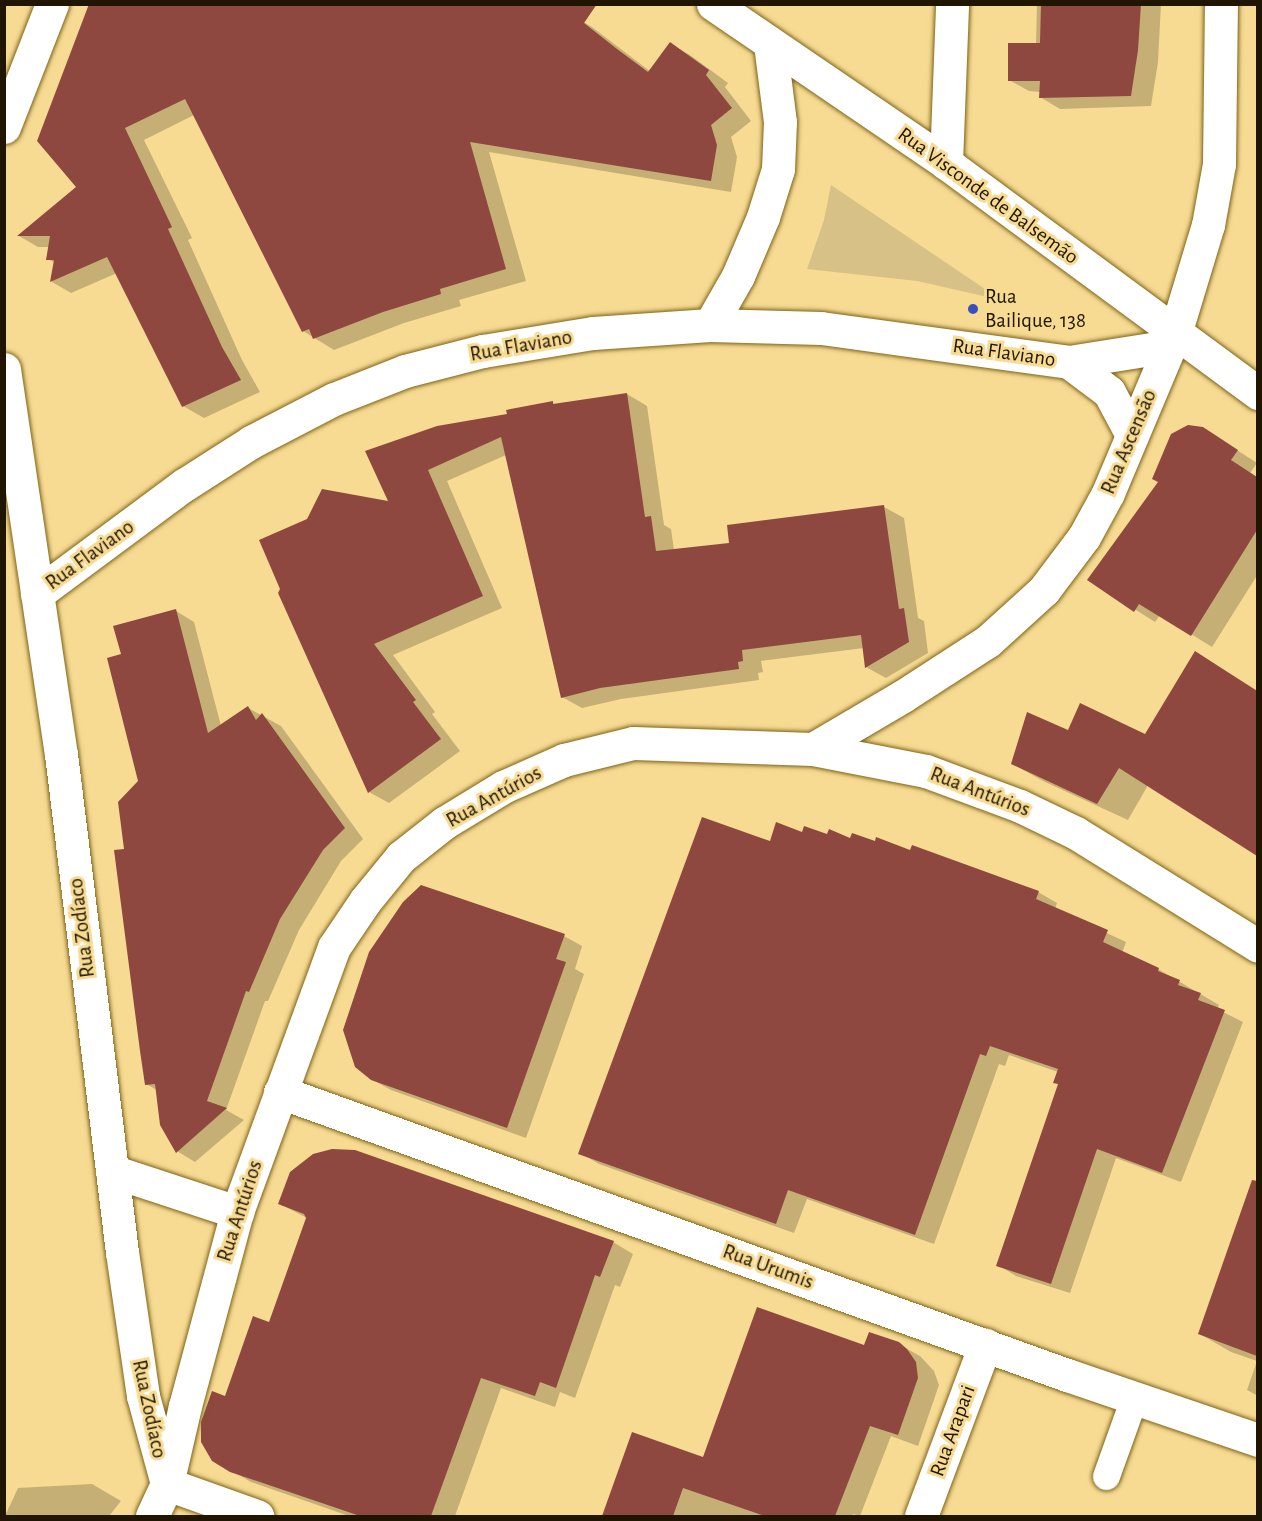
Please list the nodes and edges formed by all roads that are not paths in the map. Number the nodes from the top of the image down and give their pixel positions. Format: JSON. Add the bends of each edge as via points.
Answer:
{"nodes":[{"id":1,"x":52,"y":4,"type":"edge"},
{"id":2,"x":713,"y":4,"type":"edge"},
{"id":3,"x":952,"y":4,"type":"edge"},
{"id":4,"x":1221,"y":4,"type":"edge"},
{"id":5,"x":770,"y":44,"type":"junction"},
{"id":6,"x":4,"y":127,"type":"edge"},
{"id":7,"x":946,"y":163,"type":"junction"},
{"id":8,"x":710,"y":325,"type":"junction"},
{"id":9,"x":1173,"y":340,"type":"junction"},
{"id":10,"x":1069,"y":362,"type":"junction"},
{"id":11,"x":4,"y":369,"type":"edge"},
{"id":12,"x":1257,"y":393,"type":"edge"},
{"id":13,"x":1132,"y":435,"type":"junction"},
{"id":14,"x":38,"y":594,"type":"junction"},
{"id":15,"x":813,"y":749,"type":"junction"},
{"id":16,"x":1257,"y":946,"type":"edge"},
{"id":17,"x":280,"y":1092,"type":"junction"},
{"id":18,"x":112,"y":1171,"type":"junction"},
{"id":19,"x":237,"y":1212,"type":"junction"},
{"id":20,"x":985,"y":1345,"type":"junction"},
{"id":21,"x":1134,"y":1398,"type":"junction"},
{"id":22,"x":1257,"y":1440,"type":"edge"},
{"id":23,"x":1106,"y":1476,"type":"dead end"},
{"id":24,"x":167,"y":1484,"type":"junction"},
{"id":25,"x":152,"y":1516,"type":"edge"},
{"id":26,"x":257,"y":1516,"type":"edge"},
{"id":27,"x":921,"y":1516,"type":"edge"}],
"edges":[{"from":1,"to":6,"type":"street"},
{"from":2,"to":5,"type":"street","name":"Rua Visconde de Balsemão"},
{"from":3,"to":7,"type":"street"},
{"from":4,"to":9,"type":"street","name":"Rua Ascensão","via":[[1219,164],[1208,225]]},
{"from":5,"to":7,"type":"street","name":"Rua Visconde de Balsemão"},
{"from":5,"to":8,"type":"street","via":[[780,122],[778,169],[738,276]]},
{"from":7,"to":9,"type":"street","name":"Rua Visconde de Balsemão"},
{"from":8,"to":10,"type":"street","name":"Rua Flaviano","via":[[821,328]]},
{"from":8,"to":14,"type":"street","name":"Rua Flaviano","via":[[593,333],[483,351],[405,371],[354,391],[251,442],[184,485]]},
{"from":9,"to":10,"type":"street","name":"Rua Flaviano"},
{"from":9,"to":12,"type":"street","name":"Rua Visconde de Balsemão"},
{"from":9,"to":13,"type":"street","name":"Rua Ascensão"},
{"from":10,"to":13,"type":"street","name":"Rua Flaviano","via":[[1109,392]]},
{"from":11,"to":14,"type":"street","name":"Rua Zodíaco"},
{"from":13,"to":15,"type":"street","name":"Rua Ascensão","via":[[1089,528],[1044,590],[988,641]]},
{"from":14,"to":18,"type":"street","name":"Rua Zodíaco"},
{"from":15,"to":16,"type":"street","name":"Rua Antúrios","via":[[926,771],[1020,806],[1076,833]]},
{"from":15,"to":17,"type":"street","name":"Rua Antúrios","via":[[633,743],[564,760],[503,787],[444,823],[402,856],[334,947]]},
{"from":17,"to":19,"type":"street","name":"Rua Antúrios"},
{"from":17,"to":20,"type":"street","name":"Rua Urumis"},
{"from":18,"to":19,"type":"street"},
{"from":18,"to":24,"type":"street","name":"Rua Zodíaco","via":[[143,1396]]},
{"from":19,"to":24,"type":"street","name":"Rua Antúrios"},
{"from":20,"to":21,"type":"street","name":"Rua Urumis"},
{"from":20,"to":27,"type":"street","name":"Rua Arapari"},
{"from":21,"to":22,"type":"street","name":"Rua Urumis"},
{"from":21,"to":23,"type":"lane"},
{"from":24,"to":25,"type":"street","name":"Rua Antúrios"},
{"from":24,"to":26,"type":"street"}]}
